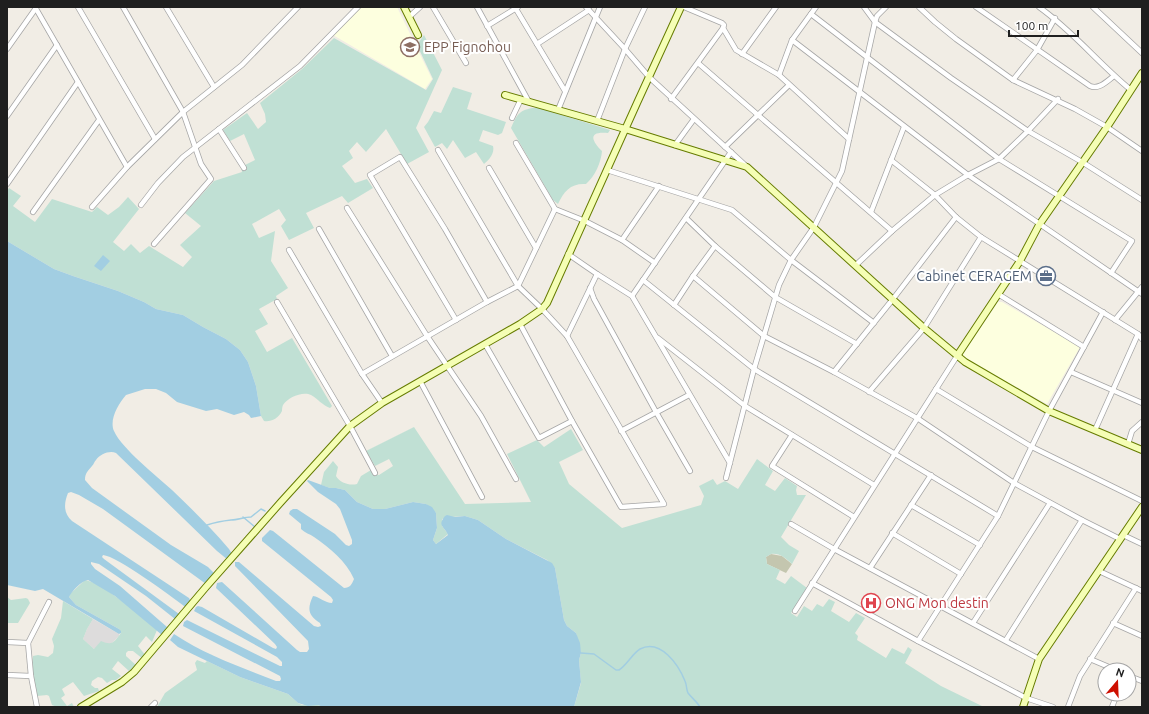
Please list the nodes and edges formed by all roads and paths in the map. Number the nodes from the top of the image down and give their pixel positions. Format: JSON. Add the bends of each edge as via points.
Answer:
{"nodes":[{"id":1,"x":78,"y":7,"type":"edge"},
{"id":2,"x":123,"y":7,"type":"edge"},
{"id":3,"x":166,"y":7,"type":"edge"},
{"id":4,"x":298,"y":7,"type":"edge"},
{"id":5,"x":358,"y":7,"type":"edge"},
{"id":6,"x":404,"y":7,"type":"edge"},
{"id":7,"x":420,"y":7,"type":"edge"},
{"id":8,"x":433,"y":7,"type":"edge"},
{"id":9,"x":477,"y":7,"type":"edge"},
{"id":10,"x":600,"y":7,"type":"edge"},
{"id":11,"x":645,"y":7,"type":"edge"},
{"id":12,"x":683,"y":7,"type":"edge"},
{"id":13,"x":776,"y":7,"type":"edge"},
{"id":14,"x":816,"y":7,"type":"edge"},
{"id":15,"x":864,"y":7,"type":"edge"},
{"id":16,"x":886,"y":7,"type":"edge"},
{"id":17,"x":919,"y":7,"type":"edge"},
{"id":18,"x":976,"y":7,"type":"edge"},
{"id":19,"x":1040,"y":7,"type":"edge"},
{"id":20,"x":1093,"y":7,"type":"edge"},
{"id":21,"x":35,"y":8,"type":"edge"},
{"id":22,"x":517,"y":8,"type":"edge"},
{"id":23,"x":587,"y":9,"type":"edge"},
{"id":24,"x":811,"y":14,"type":"junction"},
{"id":25,"x":596,"y":16,"type":"junction"},
{"id":26,"x":409,"y":17,"type":"junction"},
{"id":27,"x":1056,"y":18,"type":"junction"},
{"id":28,"x":875,"y":22,"type":"junction"},
{"id":29,"x":488,"y":26,"type":"junction"},
{"id":30,"x":723,"y":28,"type":"junction"},
{"id":31,"x":418,"y":35,"type":"dead end"},
{"id":32,"x":792,"y":40,"type":"junction"},
{"id":33,"x":537,"y":44,"type":"junction"},
{"id":34,"x":57,"y":45,"type":"junction"},
{"id":35,"x":7,"y":49,"type":"edge"},
{"id":36,"x":625,"y":49,"type":"junction"},
{"id":37,"x":1037,"y":50,"type":"junction"},
{"id":38,"x":1142,"y":53,"type":"edge"},
{"id":39,"x":742,"y":54,"type":"junction"},
{"id":40,"x":867,"y":56,"type":"junction"},
{"id":41,"x":466,"y":63,"type":"dead end"},
{"id":42,"x":698,"y":63,"type":"junction"},
{"id":43,"x":1142,"y":73,"type":"edge"},
{"id":44,"x":779,"y":75,"type":"junction"},
{"id":45,"x":1114,"y":76,"type":"junction"},
{"id":46,"x":649,"y":77,"type":"junction"},
{"id":47,"x":1013,"y":80,"type":"junction"},
{"id":48,"x":78,"y":82,"type":"junction"},
{"id":49,"x":789,"y":85,"type":"junction"},
{"id":50,"x":214,"y":87,"type":"junction"},
{"id":51,"x":1131,"y":90,"type":"junction"},
{"id":52,"x":565,"y":91,"type":"junction"},
{"id":53,"x":859,"y":92,"type":"junction"},
{"id":54,"x":505,"y":95,"type":"dead end"},
{"id":55,"x":672,"y":98,"type":"junction"},
{"id":56,"x":521,"y":99,"type":"junction"},
{"id":57,"x":1058,"y":100,"type":"junction"},
{"id":58,"x":529,"y":102,"type":"junction"},
{"id":59,"x":558,"y":110,"type":"junction"},
{"id":60,"x":183,"y":112,"type":"junction"},
{"id":61,"x":758,"y":114,"type":"junction"},
{"id":62,"x":7,"y":116,"type":"edge"},
{"id":63,"x":512,"y":118,"type":"dead end"},
{"id":64,"x":694,"y":119,"type":"junction"},
{"id":65,"x":99,"y":120,"type":"junction"},
{"id":66,"x":597,"y":121,"type":"junction"},
{"id":67,"x":904,"y":127,"type":"junction"},
{"id":68,"x":1107,"y":127,"type":"junction"},
{"id":69,"x":219,"y":129,"type":"junction"},
{"id":70,"x":625,"y":129,"type":"junction"},
{"id":71,"x":1028,"y":132,"type":"junction"},
{"id":72,"x":156,"y":139,"type":"junction"},
{"id":73,"x":849,"y":139,"type":"junction"},
{"id":74,"x":516,"y":143,"type":"dead end"},
{"id":75,"x":1142,"y":143,"type":"edge"},
{"id":76,"x":675,"y":145,"type":"junction"},
{"id":77,"x":725,"y":147,"type":"junction"},
{"id":78,"x":195,"y":148,"type":"junction"},
{"id":79,"x":1140,"y":149,"type":"edge"},
{"id":80,"x":438,"y":150,"type":"dead end"},
{"id":81,"x":730,"y":152,"type":"junction"},
{"id":82,"x":998,"y":159,"type":"junction"},
{"id":83,"x":891,"y":160,"type":"junction"},
{"id":84,"x":725,"y":161,"type":"junction"},
{"id":85,"x":1082,"y":162,"type":"junction"},
{"id":86,"x":127,"y":167,"type":"junction"},
{"id":87,"x":747,"y":167,"type":"junction"},
{"id":88,"x":244,"y":168,"type":"dead end"},
{"id":89,"x":489,"y":168,"type":"dead end"},
{"id":90,"x":607,"y":170,"type":"junction"},
{"id":91,"x":968,"y":175,"type":"junction"},
{"id":92,"x":836,"y":183,"type":"junction"},
{"id":93,"x":7,"y":184,"type":"edge"},
{"id":94,"x":659,"y":186,"type":"junction"},
{"id":95,"x":935,"y":195,"type":"junction"},
{"id":96,"x":1059,"y":196,"type":"junction"},
{"id":97,"x":699,"y":199,"type":"junction"},
{"id":98,"x":1142,"y":200,"type":"edge"},
{"id":99,"x":141,"y":205,"type":"dead end"},
{"id":100,"x":92,"y":207,"type":"dead end"},
{"id":101,"x":347,"y":208,"type":"dead end"},
{"id":102,"x":555,"y":209,"type":"junction"},
{"id":103,"x":33,"y":212,"type":"dead end"},
{"id":104,"x":871,"y":212,"type":"junction"},
{"id":105,"x":956,"y":217,"type":"junction"},
{"id":106,"x":686,"y":218,"type":"junction"},
{"id":107,"x":585,"y":220,"type":"junction"},
{"id":108,"x":1039,"y":225,"type":"junction"},
{"id":109,"x":814,"y":227,"type":"junction"},
{"id":110,"x":319,"y":229,"type":"dead end"},
{"id":111,"x":892,"y":231,"type":"junction"},
{"id":112,"x":981,"y":236,"type":"junction"},
{"id":113,"x":622,"y":240,"type":"junction"},
{"id":114,"x":154,"y":244,"type":"dead end"},
{"id":115,"x":715,"y":246,"type":"junction"},
{"id":116,"x":536,"y":248,"type":"junction"},
{"id":117,"x":289,"y":250,"type":"dead end"},
{"id":118,"x":568,"y":254,"type":"junction"},
{"id":119,"x":791,"y":260,"type":"junction"},
{"id":120,"x":1020,"y":261,"type":"junction"},
{"id":121,"x":655,"y":263,"type":"junction"},
{"id":122,"x":856,"y":266,"type":"junction"},
{"id":123,"x":1111,"y":272,"type":"junction"},
{"id":124,"x":597,"y":274,"type":"junction"},
{"id":125,"x":693,"y":276,"type":"junction"},
{"id":126,"x":643,"y":280,"type":"junction"},
{"id":127,"x":518,"y":286,"type":"junction"},
{"id":128,"x":590,"y":288,"type":"junction"},
{"id":129,"x":1141,"y":291,"type":"edge"},
{"id":130,"x":998,"y":294,"type":"junction"},
{"id":131,"x":632,"y":296,"type":"junction"},
{"id":132,"x":775,"y":297,"type":"junction"},
{"id":133,"x":893,"y":299,"type":"junction"},
{"id":134,"x":277,"y":302,"type":"dead end"},
{"id":135,"x":487,"y":302,"type":"junction"},
{"id":136,"x":674,"y":305,"type":"junction"},
{"id":137,"x":542,"y":309,"type":"junction"},
{"id":138,"x":1103,"y":312,"type":"junction"},
{"id":139,"x":456,"y":320,"type":"junction"},
{"id":140,"x":1115,"y":320,"type":"junction"},
{"id":141,"x":874,"y":322,"type":"junction"},
{"id":142,"x":520,"y":324,"type":"junction"},
{"id":143,"x":924,"y":328,"type":"junction"},
{"id":144,"x":1138,"y":334,"type":"junction"},
{"id":145,"x":427,"y":336,"type":"junction"},
{"id":146,"x":567,"y":336,"type":"junction"},
{"id":147,"x":655,"y":336,"type":"junction"},
{"id":148,"x":764,"y":336,"type":"junction"},
{"id":149,"x":1142,"y":339,"type":"edge"},
{"id":150,"x":485,"y":344,"type":"junction"},
{"id":151,"x":857,"y":344,"type":"junction"},
{"id":152,"x":1084,"y":347,"type":"junction"},
{"id":153,"x":392,"y":356,"type":"junction"},
{"id":154,"x":957,"y":356,"type":"junction"},
{"id":155,"x":447,"y":366,"type":"junction"},
{"id":156,"x":754,"y":369,"type":"junction"},
{"id":157,"x":834,"y":372,"type":"junction"},
{"id":158,"x":1071,"y":372,"type":"junction"},
{"id":159,"x":362,"y":374,"type":"junction"},
{"id":160,"x":420,"y":381,"type":"junction"},
{"id":161,"x":936,"y":389,"type":"junction"},
{"id":162,"x":1113,"y":390,"type":"junction"},
{"id":163,"x":869,"y":392,"type":"junction"},
{"id":164,"x":689,"y":394,"type":"junction"},
{"id":165,"x":382,"y":403,"type":"junction"},
{"id":166,"x":1142,"y":403,"type":"edge"},
{"id":167,"x":745,"y":406,"type":"junction"},
{"id":168,"x":1049,"y":411,"type":"junction"},
{"id":169,"x":656,"y":412,"type":"junction"},
{"id":170,"x":917,"y":418,"type":"junction"},
{"id":171,"x":572,"y":421,"type":"junction"},
{"id":172,"x":1142,"y":422,"type":"edge"},
{"id":173,"x":350,"y":426,"type":"junction"},
{"id":174,"x":1094,"y":430,"type":"junction"},
{"id":175,"x":621,"y":431,"type":"junction"},
{"id":176,"x":792,"y":435,"type":"junction"},
{"id":177,"x":1128,"y":444,"type":"junction"},
{"id":178,"x":1032,"y":448,"type":"junction"},
{"id":179,"x":1142,"y":450,"type":"edge"},
{"id":180,"x":895,"y":454,"type":"junction"},
{"id":181,"x":730,"y":463,"type":"junction"},
{"id":182,"x":690,"y":471,"type":"dead end"},
{"id":183,"x":375,"y":473,"type":"dead end"},
{"id":184,"x":931,"y":475,"type":"junction"},
{"id":185,"x":726,"y":478,"type":"dead end"},
{"id":186,"x":516,"y":479,"type":"dead end"},
{"id":187,"x":1014,"y":483,"type":"junction"},
{"id":188,"x":874,"y":485,"type":"junction"},
{"id":189,"x":482,"y":496,"type":"dead end"},
{"id":190,"x":1142,"y":501,"type":"edge"},
{"id":191,"x":1050,"y":503,"type":"junction"},
{"id":192,"x":911,"y":505,"type":"junction"},
{"id":193,"x":1142,"y":507,"type":"edge"},
{"id":194,"x":998,"y":516,"type":"junction"},
{"id":195,"x":854,"y":517,"type":"junction"},
{"id":196,"x":1082,"y":520,"type":"junction"},
{"id":197,"x":791,"y":524,"type":"dead end"},
{"id":198,"x":892,"y":532,"type":"junction"},
{"id":199,"x":1121,"y":537,"type":"junction"},
{"id":200,"x":1142,"y":544,"type":"edge"},
{"id":201,"x":980,"y":546,"type":"junction"},
{"id":202,"x":834,"y":549,"type":"junction"},
{"id":203,"x":870,"y":568,"type":"junction"},
{"id":204,"x":1099,"y":571,"type":"junction"},
{"id":205,"x":961,"y":574,"type":"junction"},
{"id":206,"x":812,"y":583,"type":"junction"},
{"id":207,"x":1136,"y":588,"type":"junction"},
{"id":208,"x":1142,"y":591,"type":"edge"},
{"id":209,"x":49,"y":602,"type":"dead end"},
{"id":210,"x":940,"y":606,"type":"junction"},
{"id":211,"x":795,"y":610,"type":"dead end"},
{"id":212,"x":973,"y":623,"type":"junction"},
{"id":213,"x":1113,"y":623,"type":"junction"},
{"id":214,"x":1142,"y":636,"type":"edge"},
{"id":215,"x":1006,"y":640,"type":"junction"},
{"id":216,"x":918,"y":641,"type":"junction"},
{"id":217,"x":7,"y":642,"type":"edge"},
{"id":218,"x":28,"y":643,"type":"junction"},
{"id":219,"x":1039,"y":659,"type":"junction"},
{"id":220,"x":1090,"y":659,"type":"junction"},
{"id":221,"x":1097,"y":662,"type":"edge"},
{"id":222,"x":7,"y":675,"type":"edge"},
{"id":223,"x":31,"y":676,"type":"junction"},
{"id":224,"x":1026,"y":698,"type":"junction"},
{"id":225,"x":155,"y":702,"type":"dead end"},
{"id":226,"x":37,"y":707,"type":"edge"},
{"id":227,"x":81,"y":707,"type":"edge"},
{"id":228,"x":151,"y":707,"type":"edge"},
{"id":229,"x":1023,"y":707,"type":"edge"},
{"id":230,"x":1053,"y":707,"type":"edge"},
{"id":231,"x":1068,"y":707,"type":"edge"}],
"edges":[{"from":1,"to":72,"type":"street"},
{"from":2,"to":60,"type":"street"},
{"from":3,"to":50,"type":"street"},
{"from":4,"to":50,"type":"street","via":[[242,64]]},
{"from":5,"to":69,"type":"street","via":[[300,66]]},
{"from":6,"to":26,"type":"street"},
{"from":7,"to":26,"type":"street"},
{"from":8,"to":41,"type":"street"},
{"from":9,"to":29,"type":"street"},
{"from":10,"to":25,"type":"street"},
{"from":11,"to":36,"type":"street"},
{"from":12,"to":30,"type":"street","via":[[722,23]]},
{"from":12,"to":46,"type":"street"},
{"from":13,"to":39,"type":"street"},
{"from":14,"to":24,"type":"street"},
{"from":15,"to":28,"type":"street"},
{"from":16,"to":28,"type":"street"},
{"from":17,"to":47,"type":"street","via":[[950,35]]},
{"from":18,"to":37,"type":"street"},
{"from":19,"to":27,"type":"street"},
{"from":20,"to":38,"type":"street"},
{"from":21,"to":34,"type":"street"},
{"from":21,"to":35,"type":"street"},
{"from":22,"to":29,"type":"street"},
{"from":22,"to":33,"type":"street"},
{"from":23,"to":25,"type":"street"},
{"from":23,"to":33,"type":"street"},
{"from":24,"to":32,"type":"street"},
{"from":24,"to":40,"type":"street"},
{"from":25,"to":36,"type":"street"},
{"from":25,"to":52,"type":"street"},
{"from":26,"to":31,"type":"street"},
{"from":27,"to":37,"type":"street"},
{"from":27,"to":45,"type":"street"},
{"from":28,"to":40,"type":"street"},
{"from":28,"to":71,"type":"street"},
{"from":29,"to":58,"type":"street"},
{"from":30,"to":39,"type":"street","via":[[732,45]]},
{"from":30,"to":42,"type":"street"},
{"from":32,"to":44,"type":"street"},
{"from":32,"to":53,"type":"street"},
{"from":33,"to":52,"type":"street"},
{"from":34,"to":48,"type":"street"},
{"from":34,"to":62,"type":"street"},
{"from":36,"to":46,"type":"street"},
{"from":36,"to":66,"type":"street"},
{"from":37,"to":45,"type":"street","via":[[1094,88]]},
{"from":37,"to":47,"type":"street"},
{"from":39,"to":44,"type":"street"},
{"from":40,"to":53,"type":"street"},
{"from":40,"to":82,"type":"street"},
{"from":42,"to":55,"type":"street"},
{"from":42,"to":61,"type":"street"},
{"from":43,"to":51,"type":"street"},
{"from":44,"to":49,"type":"street"},
{"from":45,"to":51,"type":"street"},
{"from":46,"to":55,"type":"street"},
{"from":46,"to":70,"type":"street"},
{"from":47,"to":57,"type":"street"},
{"from":48,"to":65,"type":"street"},
{"from":48,"to":93,"type":"street"},
{"from":49,"to":61,"type":"street"},
{"from":49,"to":73,"type":"street"},
{"from":50,"to":60,"type":"street"},
{"from":51,"to":68,"type":"street"},
{"from":52,"to":59,"type":"street"},
{"from":53,"to":67,"type":"street"},
{"from":53,"to":73,"type":"street"},
{"from":54,"to":56,"type":"street"},
{"from":55,"to":64,"type":"street"},
{"from":56,"to":58,"type":"street"},
{"from":56,"to":63,"type":"street"},
{"from":57,"to":68,"type":"street"},
{"from":57,"to":71,"type":"street"},
{"from":58,"to":59,"type":"street"},
{"from":59,"to":66,"type":"street"},
{"from":60,"to":72,"type":"street"},
{"from":60,"to":78,"type":"street"},
{"from":61,"to":77,"type":"street"},
{"from":61,"to":92,"type":"street"},
{"from":64,"to":76,"type":"street"},
{"from":64,"to":77,"type":"street"},
{"from":65,"to":86,"type":"street"},
{"from":65,"to":103,"type":"street"},
{"from":66,"to":70,"type":"street"},
{"from":67,"to":83,"type":"street"},
{"from":67,"to":91,"type":"street"},
{"from":68,"to":79,"type":"street"},
{"from":68,"to":85,"type":"street"},
{"from":69,"to":78,"type":"street"},
{"from":69,"to":88,"type":"street"},
{"from":70,"to":76,"type":"street"},
{"from":70,"to":90,"type":"street"},
{"from":71,"to":82,"type":"street"},
{"from":71,"to":85,"type":"street"},
{"from":72,"to":86,"type":"street"},
{"from":73,"to":92,"type":"street","via":[[842,172]]},
{"from":74,"to":102,"type":"street"},
{"from":75,"to":79,"type":"street"},
{"from":76,"to":84,"type":"street"},
{"from":77,"to":81,"type":"street"},
{"from":78,"to":99,"type":"street","via":[[163,178]]},
{"from":78,"to":114,"type":"street","via":[[210,179]]},
{"from":80,"to":127,"type":"street"},
{"from":81,"to":84,"type":"street"},
{"from":81,"to":87,"type":"street"},
{"from":82,"to":91,"type":"street"},
{"from":82,"to":96,"type":"street"},
{"from":83,"to":95,"type":"street"},
{"from":83,"to":104,"type":"street"},
{"from":84,"to":87,"type":"street"},
{"from":84,"to":97,"type":"street"},
{"from":85,"to":96,"type":"street"},
{"from":85,"to":98,"type":"street"},
{"from":86,"to":100,"type":"street"},
{"from":87,"to":109,"type":"street"},
{"from":89,"to":116,"type":"street"},
{"from":90,"to":94,"type":"street"},
{"from":90,"to":107,"type":"street"},
{"from":91,"to":95,"type":"street"},
{"from":91,"to":108,"type":"street"},
{"from":92,"to":104,"type":"street"},
{"from":92,"to":109,"type":"street"},
{"from":94,"to":97,"type":"street"},
{"from":94,"to":113,"type":"street"},
{"from":95,"to":105,"type":"street"},
{"from":95,"to":111,"type":"street"},
{"from":96,"to":108,"type":"street"},
{"from":96,"to":123,"type":"street","via":[[1132,241]]},
{"from":97,"to":106,"type":"street"},
{"from":97,"to":119,"type":"street","via":[[732,210]]},
{"from":101,"to":145,"type":"street"},
{"from":102,"to":107,"type":"street"},
{"from":102,"to":116,"type":"street"},
{"from":104,"to":111,"type":"street"},
{"from":105,"to":112,"type":"street"},
{"from":105,"to":133,"type":"street"},
{"from":106,"to":115,"type":"street"},
{"from":106,"to":121,"type":"street"},
{"from":107,"to":113,"type":"street"},
{"from":107,"to":118,"type":"street"},
{"from":108,"to":120,"type":"street"},
{"from":108,"to":123,"type":"street"},
{"from":109,"to":119,"type":"street"},
{"from":109,"to":122,"type":"street"},
{"from":110,"to":153,"type":"street"},
{"from":111,"to":122,"type":"street"},
{"from":112,"to":120,"type":"street"},
{"from":112,"to":143,"type":"street"},
{"from":113,"to":121,"type":"street"},
{"from":115,"to":125,"type":"street"},
{"from":115,"to":132,"type":"street"},
{"from":116,"to":127,"type":"street"},
{"from":117,"to":159,"type":"street"},
{"from":118,"to":124,"type":"street"},
{"from":118,"to":137,"type":"street"},
{"from":119,"to":132,"type":"street"},
{"from":119,"to":141,"type":"street"},
{"from":120,"to":130,"type":"street"},
{"from":120,"to":138,"type":"street"},
{"from":121,"to":126,"type":"street"},
{"from":122,"to":133,"type":"street"},
{"from":123,"to":129,"type":"street"},
{"from":124,"to":128,"type":"street"},
{"from":124,"to":131,"type":"street"},
{"from":125,"to":136,"type":"street"},
{"from":125,"to":148,"type":"street"},
{"from":126,"to":131,"type":"street"},
{"from":126,"to":136,"type":"street"},
{"from":127,"to":135,"type":"street"},
{"from":127,"to":137,"type":"street"},
{"from":128,"to":146,"type":"street"},
{"from":128,"to":169,"type":"street"},
{"from":129,"to":140,"type":"street"},
{"from":130,"to":152,"type":"street"},
{"from":130,"to":154,"type":"street"},
{"from":131,"to":147,"type":"street"},
{"from":132,"to":148,"type":"street"},
{"from":132,"to":151,"type":"street"},
{"from":133,"to":141,"type":"street"},
{"from":133,"to":143,"type":"street"},
{"from":134,"to":173,"type":"street"},
{"from":135,"to":139,"type":"street"},
{"from":135,"to":139,"type":"street","via":[[400,157],[370,175]]},
{"from":136,"to":156,"type":"street"},
{"from":137,"to":142,"type":"street"},
{"from":137,"to":146,"type":"street"},
{"from":138,"to":140,"type":"street"},
{"from":138,"to":152,"type":"street"},
{"from":139,"to":145,"type":"street"},
{"from":140,"to":144,"type":"street"},
{"from":141,"to":151,"type":"street"},
{"from":142,"to":150,"type":"street"},
{"from":142,"to":171,"type":"street"},
{"from":143,"to":154,"type":"street"},
{"from":143,"to":163,"type":"street"},
{"from":144,"to":149,"type":"street"},
{"from":144,"to":162,"type":"street"},
{"from":145,"to":153,"type":"street"},
{"from":145,"to":155,"type":"street"},
{"from":146,"to":175,"type":"street"},
{"from":147,"to":164,"type":"street"},
{"from":147,"to":167,"type":"street"},
{"from":148,"to":156,"type":"street"},
{"from":148,"to":157,"type":"street"},
{"from":150,"to":155,"type":"street"},
{"from":150,"to":171,"type":"street","via":[[539,438]]},
{"from":151,"to":157,"type":"street"},
{"from":152,"to":158,"type":"street"},
{"from":153,"to":159,"type":"street"},
{"from":154,"to":161,"type":"street"},
{"from":154,"to":168,"type":"street"},
{"from":155,"to":160,"type":"street"},
{"from":155,"to":186,"type":"street","via":[[481,416]]},
{"from":156,"to":167,"type":"street"},
{"from":156,"to":180,"type":"street"},
{"from":157,"to":163,"type":"street"},
{"from":158,"to":162,"type":"street"},
{"from":158,"to":168,"type":"street"},
{"from":159,"to":165,"type":"street"},
{"from":160,"to":165,"type":"street"},
{"from":160,"to":189,"type":"street"},
{"from":161,"to":170,"type":"street"},
{"from":161,"to":178,"type":"street"},
{"from":162,"to":166,"type":"street"},
{"from":162,"to":174,"type":"street"},
{"from":163,"to":170,"type":"street"},
{"from":164,"to":169,"type":"street"},
{"from":164,"to":181,"type":"street"},
{"from":165,"to":173,"type":"street"},
{"from":167,"to":176,"type":"street"},
{"from":167,"to":181,"type":"street"},
{"from":168,"to":174,"type":"street"},
{"from":168,"to":178,"type":"street"},
{"from":169,"to":175,"type":"street"},
{"from":169,"to":182,"type":"street"},
{"from":170,"to":180,"type":"street"},
{"from":170,"to":187,"type":"street"},
{"from":171,"to":175,"type":"street","via":[[621,507],[664,504]]},
{"from":172,"to":177,"type":"street","via":[[1132,431]]},
{"from":173,"to":183,"type":"street"},
{"from":173,"to":227,"type":"street","via":[[134,672]]},
{"from":174,"to":177,"type":"street"},
{"from":176,"to":188,"type":"street"},
{"from":176,"to":195,"type":"street","via":[[772,466]]},
{"from":177,"to":179,"type":"street"},
{"from":178,"to":187,"type":"street"},
{"from":178,"to":190,"type":"street"},
{"from":180,"to":184,"type":"street"},
{"from":180,"to":188,"type":"street"},
{"from":181,"to":185,"type":"street"},
{"from":184,"to":192,"type":"street"},
{"from":184,"to":194,"type":"street"},
{"from":187,"to":191,"type":"street"},
{"from":187,"to":194,"type":"street"},
{"from":188,"to":195,"type":"street"},
{"from":191,"to":196,"type":"street"},
{"from":191,"to":212,"type":"street"},
{"from":192,"to":198,"type":"street"},
{"from":192,"to":201,"type":"street"},
{"from":193,"to":199,"type":"street"},
{"from":194,"to":201,"type":"street"},
{"from":195,"to":202,"type":"street"},
{"from":196,"to":199,"type":"street"},
{"from":196,"to":215,"type":"street"},
{"from":197,"to":202,"type":"street"},
{"from":198,"to":203,"type":"street"},
{"from":198,"to":205,"type":"street"},
{"from":199,"to":200,"type":"street"},
{"from":199,"to":204,"type":"street"},
{"from":201,"to":205,"type":"street"},
{"from":202,"to":203,"type":"street"},
{"from":202,"to":206,"type":"street"},
{"from":203,"to":210,"type":"street"},
{"from":204,"to":207,"type":"street"},
{"from":204,"to":219,"type":"street"},
{"from":205,"to":210,"type":"street"},
{"from":206,"to":211,"type":"street"},
{"from":206,"to":216,"type":"street"},
{"from":207,"to":208,"type":"street"},
{"from":207,"to":213,"type":"street"},
{"from":209,"to":218,"type":"street"},
{"from":210,"to":212,"type":"street"},
{"from":210,"to":216,"type":"street"},
{"from":212,"to":215,"type":"street"},
{"from":213,"to":214,"type":"street"},
{"from":213,"to":220,"type":"street"},
{"from":215,"to":219,"type":"street"},
{"from":216,"to":224,"type":"street"},
{"from":217,"to":218,"type":"street"},
{"from":218,"to":223,"type":"street"},
{"from":219,"to":224,"type":"street"},
{"from":220,"to":221,"type":"street"},
{"from":220,"to":231,"type":"street","via":[[1080,676]]},
{"from":222,"to":223,"type":"street"},
{"from":223,"to":226,"type":"street"},
{"from":224,"to":229,"type":"street"},
{"from":224,"to":230,"type":"street"},
{"from":225,"to":228,"type":"street"}]}
